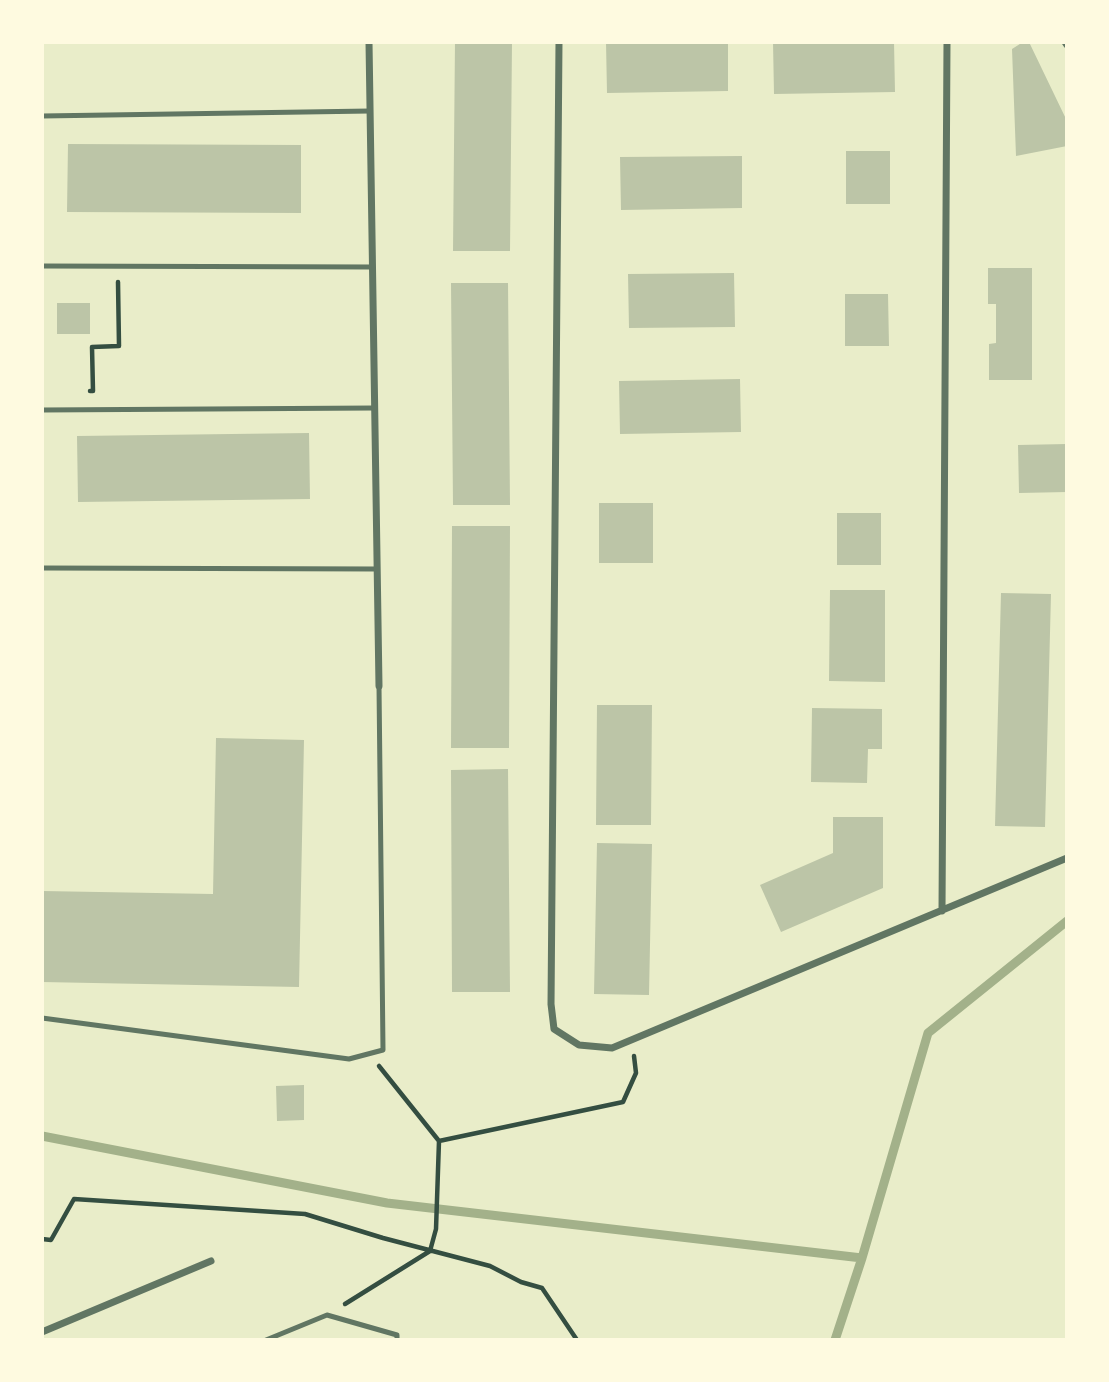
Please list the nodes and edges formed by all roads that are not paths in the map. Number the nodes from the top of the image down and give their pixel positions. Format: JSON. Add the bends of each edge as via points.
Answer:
{"nodes":[{"id":1,"x":369,"y":42,"type":"edge"},
{"id":2,"x":559,"y":42,"type":"edge"},
{"id":3,"x":947,"y":42,"type":"edge"},
{"id":4,"x":370,"y":111,"type":"junction"},
{"id":5,"x":42,"y":116,"type":"edge"},
{"id":6,"x":42,"y":266,"type":"edge"},
{"id":7,"x":372,"y":267,"type":"junction"},
{"id":8,"x":374,"y":408,"type":"junction"},
{"id":9,"x":42,"y":410,"type":"edge"},
{"id":10,"x":42,"y":568,"type":"edge"},
{"id":11,"x":377,"y":569,"type":"junction"},
{"id":12,"x":379,"y":686,"type":"joint"},
{"id":13,"x":1067,"y":858,"type":"edge"},
{"id":14,"x":942,"y":911,"type":"junction"},
{"id":15,"x":42,"y":1018,"type":"edge"},
{"id":16,"x":211,"y":1261,"type":"dead end"},
{"id":17,"x":42,"y":1332,"type":"edge"},
{"id":18,"x":266,"y":1340,"type":"edge"},
{"id":19,"x":397,"y":1340,"type":"edge"}],
"edges":[{"from":1,"to":4,"type":"street"},
{"from":2,"to":14,"type":"street","via":[[554,1029],[579,1045],[612,1048]]},
{"from":3,"to":14,"type":"street"},
{"from":4,"to":5,"type":"lane"},
{"from":4,"to":7,"type":"street"},
{"from":6,"to":7,"type":"lane"},
{"from":7,"to":8,"type":"street"},
{"from":8,"to":9,"type":"lane"},
{"from":8,"to":11,"type":"street"},
{"from":10,"to":11,"type":"lane"},
{"from":11,"to":12,"type":"street"},
{"from":12,"to":15,"type":"lane","via":[[383,1050],[349,1059]]},
{"from":13,"to":14,"type":"street"},
{"from":16,"to":17,"type":"street"},
{"from":18,"to":19,"type":"lane","via":[[327,1315],[397,1335]]}]}
